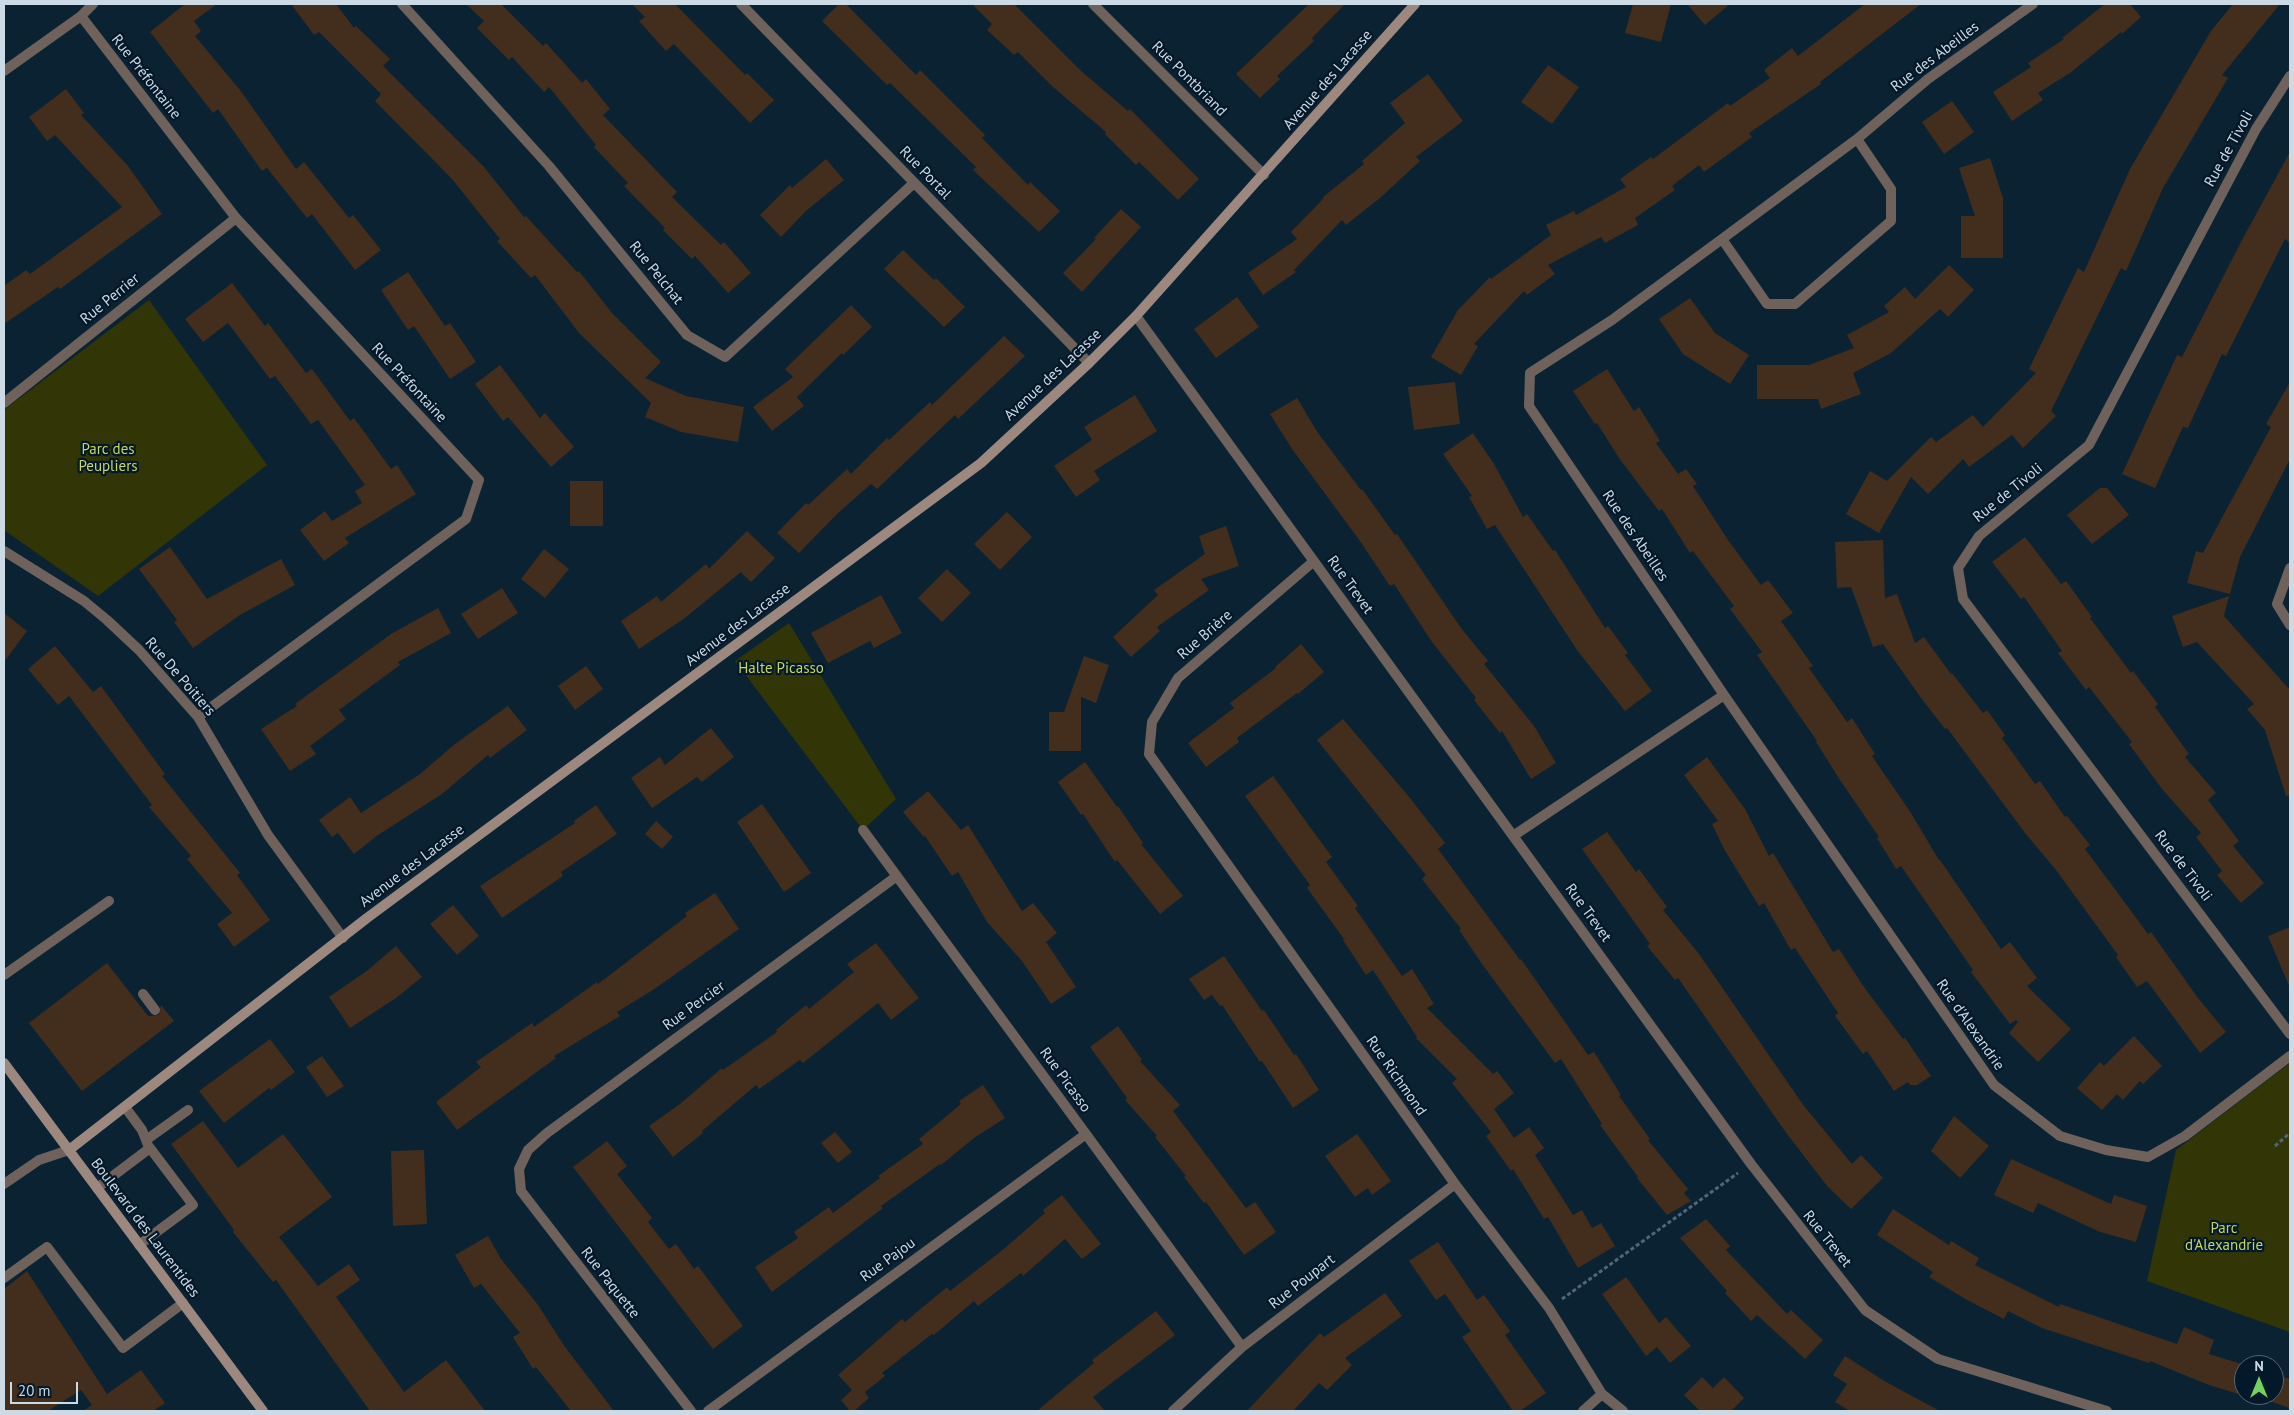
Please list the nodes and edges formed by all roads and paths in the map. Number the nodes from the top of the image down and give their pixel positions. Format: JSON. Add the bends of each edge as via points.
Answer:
{"nodes":[{"id":1,"x":93,"y":4,"type":"edge"},
{"id":2,"x":402,"y":4,"type":"edge"},
{"id":3,"x":741,"y":4,"type":"edge"},
{"id":4,"x":1093,"y":4,"type":"edge"},
{"id":5,"x":1415,"y":4,"type":"edge"},
{"id":6,"x":2033,"y":4,"type":"edge"},
{"id":7,"x":80,"y":16,"type":"junction"},
{"id":8,"x":4,"y":71,"type":"edge"},
{"id":9,"x":2290,"y":76,"type":"edge"},
{"id":10,"x":1857,"y":138,"type":"junction"},
{"id":11,"x":1264,"y":175,"type":"junction"},
{"id":12,"x":914,"y":183,"type":"junction"},
{"id":13,"x":236,"y":218,"type":"junction"},
{"id":14,"x":1722,"y":239,"type":"junction"},
{"id":15,"x":1136,"y":316,"type":"junction"},
{"id":16,"x":1089,"y":363,"type":"junction"},
{"id":17,"x":4,"y":403,"type":"edge"},
{"id":18,"x":4,"y":551,"type":"edge"},
{"id":19,"x":1314,"y":561,"type":"junction"},
{"id":20,"x":2290,"y":568,"type":"edge"},
{"id":21,"x":2290,"y":625,"type":"edge"},
{"id":22,"x":1724,"y":694,"type":"junction"},
{"id":23,"x":198,"y":717,"type":"junction"},
{"id":24,"x":1149,"y":754,"type":"joint"},
{"id":25,"x":863,"y":830,"type":"dead end"},
{"id":26,"x":1514,"y":836,"type":"junction"},
{"id":27,"x":897,"y":876,"type":"junction"},
{"id":28,"x":109,"y":901,"type":"dead end"},
{"id":29,"x":342,"y":938,"type":"junction"},
{"id":30,"x":4,"y":975,"type":"edge"},
{"id":31,"x":143,"y":994,"type":"dead end"},
{"id":32,"x":155,"y":1010,"type":"dead end"},
{"id":33,"x":2290,"y":1034,"type":"edge"},
{"id":34,"x":2290,"y":1056,"type":"edge"},
{"id":35,"x":4,"y":1063,"type":"edge"},
{"id":36,"x":125,"y":1107,"type":"junction"},
{"id":37,"x":188,"y":1110,"type":"dead end"},
{"id":38,"x":2290,"y":1133,"type":"edge"},
{"id":39,"x":1086,"y":1134,"type":"junction"},
{"id":40,"x":148,"y":1144,"type":"junction"},
{"id":41,"x":2274,"y":1146,"type":"dead end"},
{"id":42,"x":69,"y":1150,"type":"junction"},
{"id":43,"x":1750,"y":1164,"type":"junction"},
{"id":44,"x":519,"y":1169,"type":"joint"},
{"id":45,"x":4,"y":1184,"type":"edge"},
{"id":46,"x":1455,"y":1184,"type":"junction"},
{"id":47,"x":97,"y":1188,"type":"junction"},
{"id":48,"x":139,"y":1245,"type":"junction"},
{"id":49,"x":4,"y":1278,"type":"edge"},
{"id":50,"x":183,"y":1303,"type":"junction"},
{"id":51,"x":1549,"y":1308,"type":"junction"},
{"id":52,"x":1242,"y":1347,"type":"junction"},
{"id":53,"x":1602,"y":1394,"type":"junction"},
{"id":54,"x":263,"y":1411,"type":"edge"},
{"id":55,"x":690,"y":1411,"type":"edge"},
{"id":56,"x":708,"y":1411,"type":"edge"},
{"id":57,"x":1174,"y":1411,"type":"edge"},
{"id":58,"x":1583,"y":1411,"type":"edge"},
{"id":59,"x":1623,"y":1411,"type":"edge"},
{"id":60,"x":2107,"y":1411,"type":"edge"}],
"edges":[{"from":1,"to":7,"type":"street"},
{"from":2,"to":12,"type":"street","name":"Rue Pelchat","via":[[549,166],[687,335],[725,357]]},
{"from":3,"to":12,"type":"street","name":"Rue Portal"},
{"from":4,"to":11,"type":"street","name":"Rue Pontbriand"},
{"from":5,"to":11,"type":"street","name":"Avenue des Lacasse"},
{"from":6,"to":10,"type":"street","name":"Rue des Abeilles","via":[[1928,79]]},
{"from":7,"to":8,"type":"street"},
{"from":7,"to":13,"type":"street","name":"Rue Préfontaine"},
{"from":9,"to":33,"type":"street","name":"Rue de Tivoli","via":[[2256,129],[2090,445],[1980,536],[1958,568],[1963,600]]},
{"from":10,"to":14,"type":"street","name":"Rue des Abeilles"},
{"from":10,"to":14,"type":"street","via":[[1891,189],[1891,221],[1795,304],[1767,304]]},
{"from":11,"to":15,"type":"street","name":"Avenue des Lacasse"},
{"from":12,"to":16,"type":"street","name":"Rue Portal"},
{"from":13,"to":17,"type":"street","name":"Rue Perrier"},
{"from":13,"to":23,"type":"street","name":"Rue Préfontaine","via":[[478,480],[466,519]]},
{"from":14,"to":22,"type":"street","name":"Rue des Abeilles","via":[[1612,320],[1530,373],[1529,406]]},
{"from":15,"to":16,"type":"street","name":"Avenue des Lacasse"},
{"from":15,"to":19,"type":"street","name":"Rue Trevet"},
{"from":16,"to":29,"type":"street","name":"Avenue des Lacasse","via":[[981,463]]},
{"from":18,"to":23,"type":"street","name":"Rue De Poitiers","via":[[84,601],[107,620],[139,650]]},
{"from":19,"to":24,"type":"street","name":"Rue Brière","via":[[1178,678],[1152,722]]},
{"from":19,"to":26,"type":"street","name":"Rue Trevet"},
{"from":20,"to":21,"type":"street","via":[[2277,604]]},
{"from":22,"to":26,"type":"street"},
{"from":22,"to":34,"type":"street","name":"Rue d'Alexandrie","via":[[1994,1085],[2060,1136],[2106,1150],[2148,1157],[2185,1136]]},
{"from":23,"to":29,"type":"street","name":"Rue De Poitiers","via":[[268,835]]},
{"from":24,"to":46,"type":"street","name":"Rue Richmond"},
{"from":25,"to":27,"type":"street","name":"Rue Picasso"},
{"from":26,"to":43,"type":"street","name":"Rue Trevet"},
{"from":27,"to":39,"type":"street","name":"Rue Picasso"},
{"from":27,"to":44,"type":"street","name":"Rue Percier","via":[[547,1133],[528,1150]]},
{"from":28,"to":30,"type":"street"},
{"from":29,"to":36,"type":"street","name":"Avenue des Lacasse"},
{"from":31,"to":32,"type":"street"},
{"from":35,"to":42,"type":"street","name":"Boulevard des Laurentides"},
{"from":36,"to":40,"type":"street"},
{"from":36,"to":42,"type":"street","name":"Avenue des Lacasse"},
{"from":37,"to":40,"type":"street"},
{"from":38,"to":41,"type":"path"},
{"from":39,"to":52,"type":"street","name":"Rue Picasso"},
{"from":39,"to":56,"type":"street","name":"Rue Pajou"},
{"from":40,"to":47,"type":"street"},
{"from":40,"to":48,"type":"street","via":[[193,1205]]},
{"from":42,"to":45,"type":"street","name":"Avenue des Lacasse","via":[[38,1160]]},
{"from":42,"to":47,"type":"street","name":"Boulevard des Laurentides"},
{"from":43,"to":51,"type":"path"},
{"from":43,"to":60,"type":"street","name":"Rue Trevet","via":[[1866,1310],[1938,1359]]},
{"from":44,"to":55,"type":"street","name":"Rue Paquette","via":[[520,1191]]},
{"from":46,"to":51,"type":"street","name":"Rue Richmond"},
{"from":46,"to":52,"type":"street","name":"Rue Poupart"},
{"from":47,"to":48,"type":"street","name":"Boulevard des Laurentides"},
{"from":48,"to":50,"type":"street","name":"Boulevard des Laurentides"},
{"from":49,"to":50,"type":"street","via":[[47,1247],[123,1348]]},
{"from":50,"to":54,"type":"street","name":"Boulevard des Laurentides"},
{"from":51,"to":53,"type":"street","name":"Rue Richmond"},
{"from":52,"to":57,"type":"street","name":"Rue Poupart"},
{"from":53,"to":58,"type":"street"},
{"from":53,"to":59,"type":"street","name":"Rue Richmond"}]}
